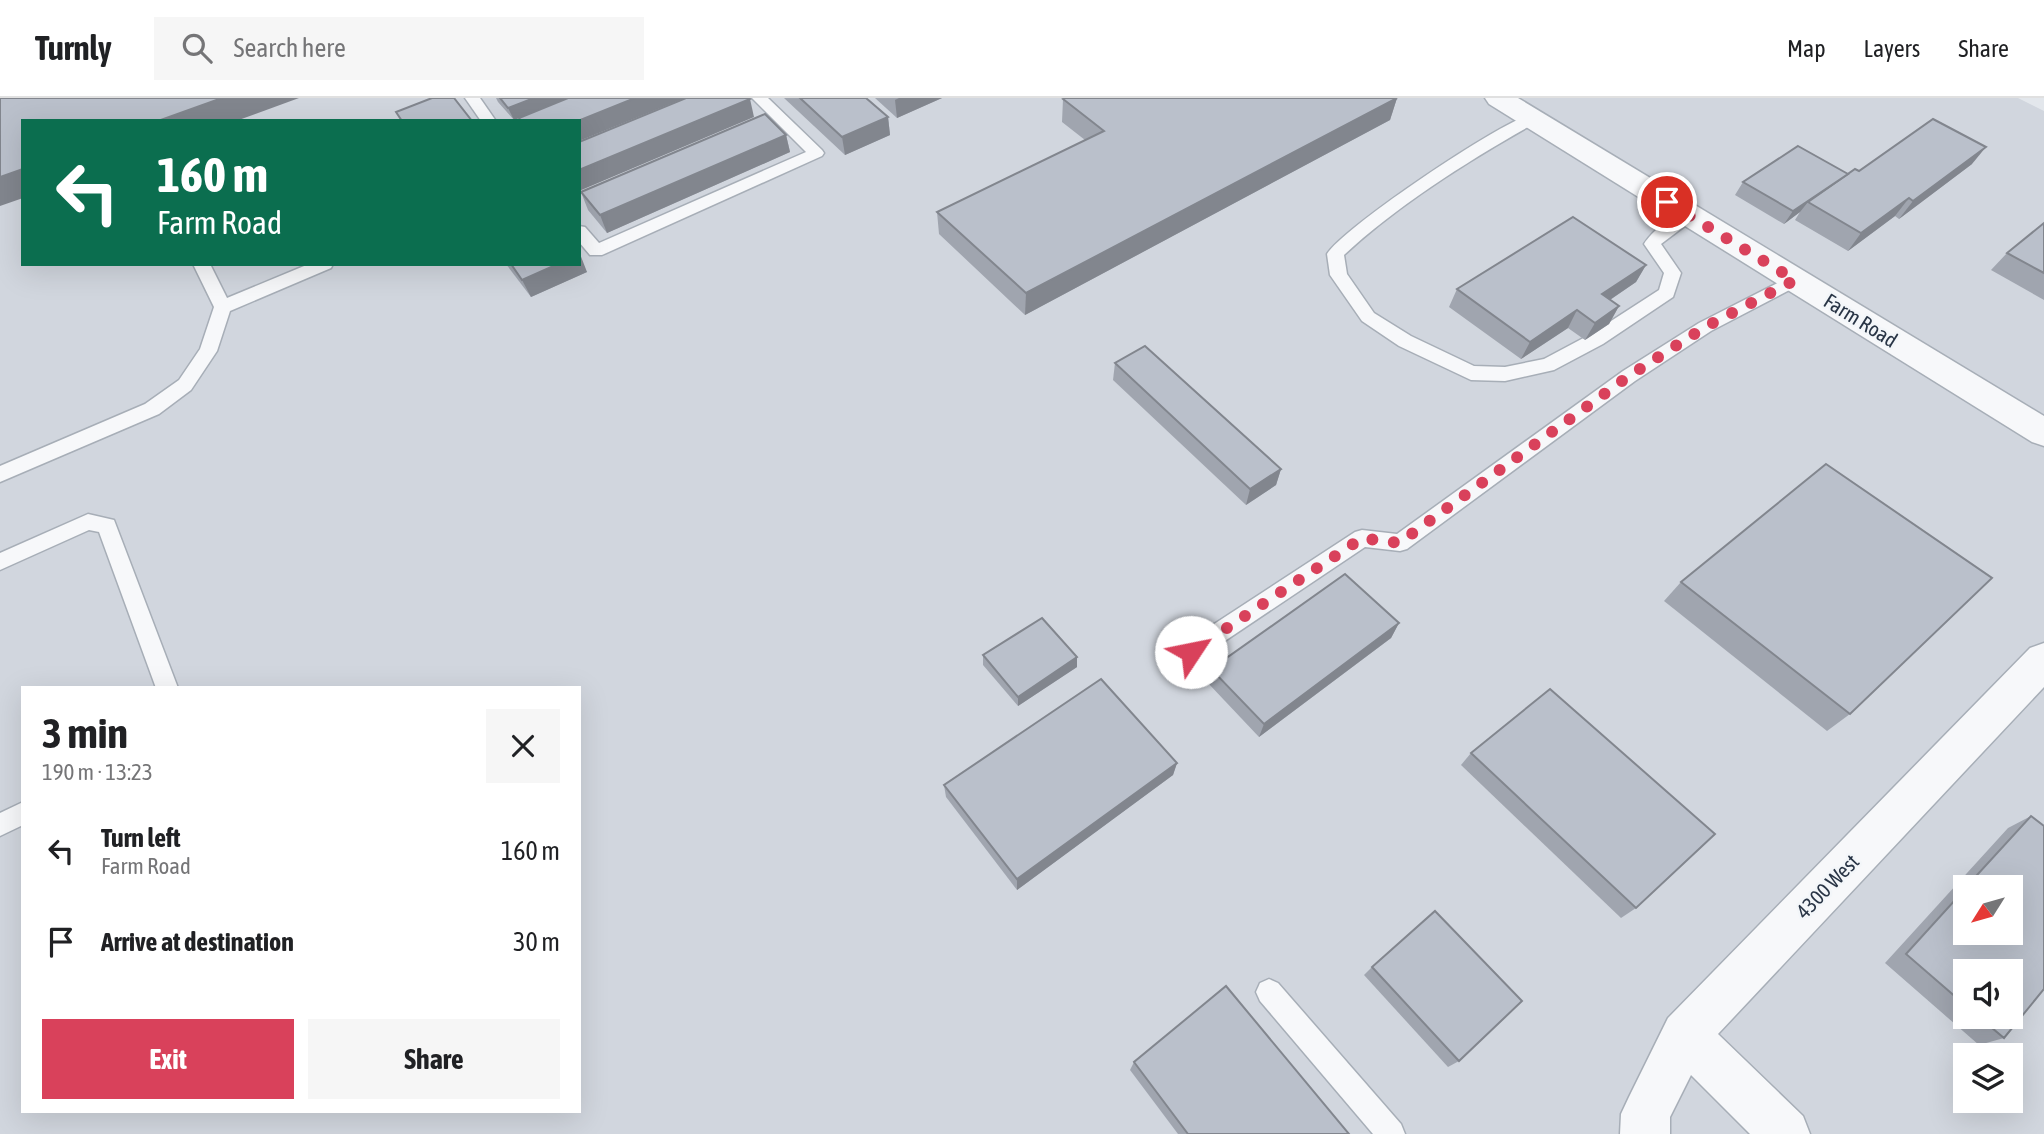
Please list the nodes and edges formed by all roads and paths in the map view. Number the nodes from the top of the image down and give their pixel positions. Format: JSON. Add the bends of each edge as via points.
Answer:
{"nodes":[{"id":1,"x":472,"y":98,"type":"edge"},
{"id":2,"x":759,"y":98,"type":"edge"},
{"id":3,"x":1499,"y":98,"type":"edge"},
{"id":4,"x":488,"y":119,"type":"edge"},
{"id":5,"x":1532,"y":119,"type":"junction"},
{"id":6,"x":1690,"y":216,"type":"junction"},
{"id":7,"x":581,"y":233,"type":"edge"},
{"id":8,"x":202,"y":266,"type":"edge"},
{"id":9,"x":320,"y":266,"type":"edge"},
{"id":10,"x":1795,"y":280,"type":"junction"},
{"id":11,"x":223,"y":307,"type":"junction"},
{"id":12,"x":2044,"y":433,"type":"edge"},
{"id":13,"x":0,"y":474,"type":"edge"},
{"id":14,"x":0,"y":562,"type":"edge"},
{"id":15,"x":1191,"y":652,"type":"dead end"},
{"id":16,"x":2044,"y":660,"type":"edge"},
{"id":17,"x":166,"y":686,"type":"edge"},
{"id":18,"x":21,"y":814,"type":"edge"},
{"id":19,"x":0,"y":825,"type":"edge"},
{"id":20,"x":1269,"y":992,"type":"dead end"},
{"id":21,"x":1685,"y":1035,"type":"junction"},
{"id":22,"x":1391,"y":1134,"type":"edge"},
{"id":23,"x":1645,"y":1134,"type":"edge"},
{"id":24,"x":1785,"y":1134,"type":"edge"}],
"edges":[{"from":1,"to":4,"type":"lane"},
{"from":2,"to":7,"type":"lane","via":[[771,119],[816,153],[596,251]]},
{"from":3,"to":5,"type":"street","name":"Farm Road"},
{"from":5,"to":6,"type":"street","name":"Farm Road"},
{"from":5,"to":6,"type":"lane","via":[[1365,226],[1335,254],[1347,291],[1368,317],[1471,373],[1505,374],[1548,365],[1667,293],[1673,273],[1652,244]]},
{"from":6,"to":10,"type":"street","name":"Farm Road"},
{"from":8,"to":11,"type":"lane"},
{"from":9,"to":11,"type":"lane"},
{"from":10,"to":12,"type":"street","name":"Farm Road"},
{"from":10,"to":15,"type":"lane","via":[[1705,327],[1629,376],[1399,543],[1362,538]]},
{"from":11,"to":13,"type":"lane","via":[[208,351],[185,385],[152,409]]},
{"from":14,"to":17,"type":"lane","via":[[88,522],[107,526]]},
{"from":16,"to":21,"type":"street","name":"4300 West"},
{"from":18,"to":19,"type":"lane"},
{"from":20,"to":22,"type":"lane"},
{"from":21,"to":23,"type":"street","name":"4300 West","via":[[1646,1114]]},
{"from":21,"to":24,"type":"street"}]}
